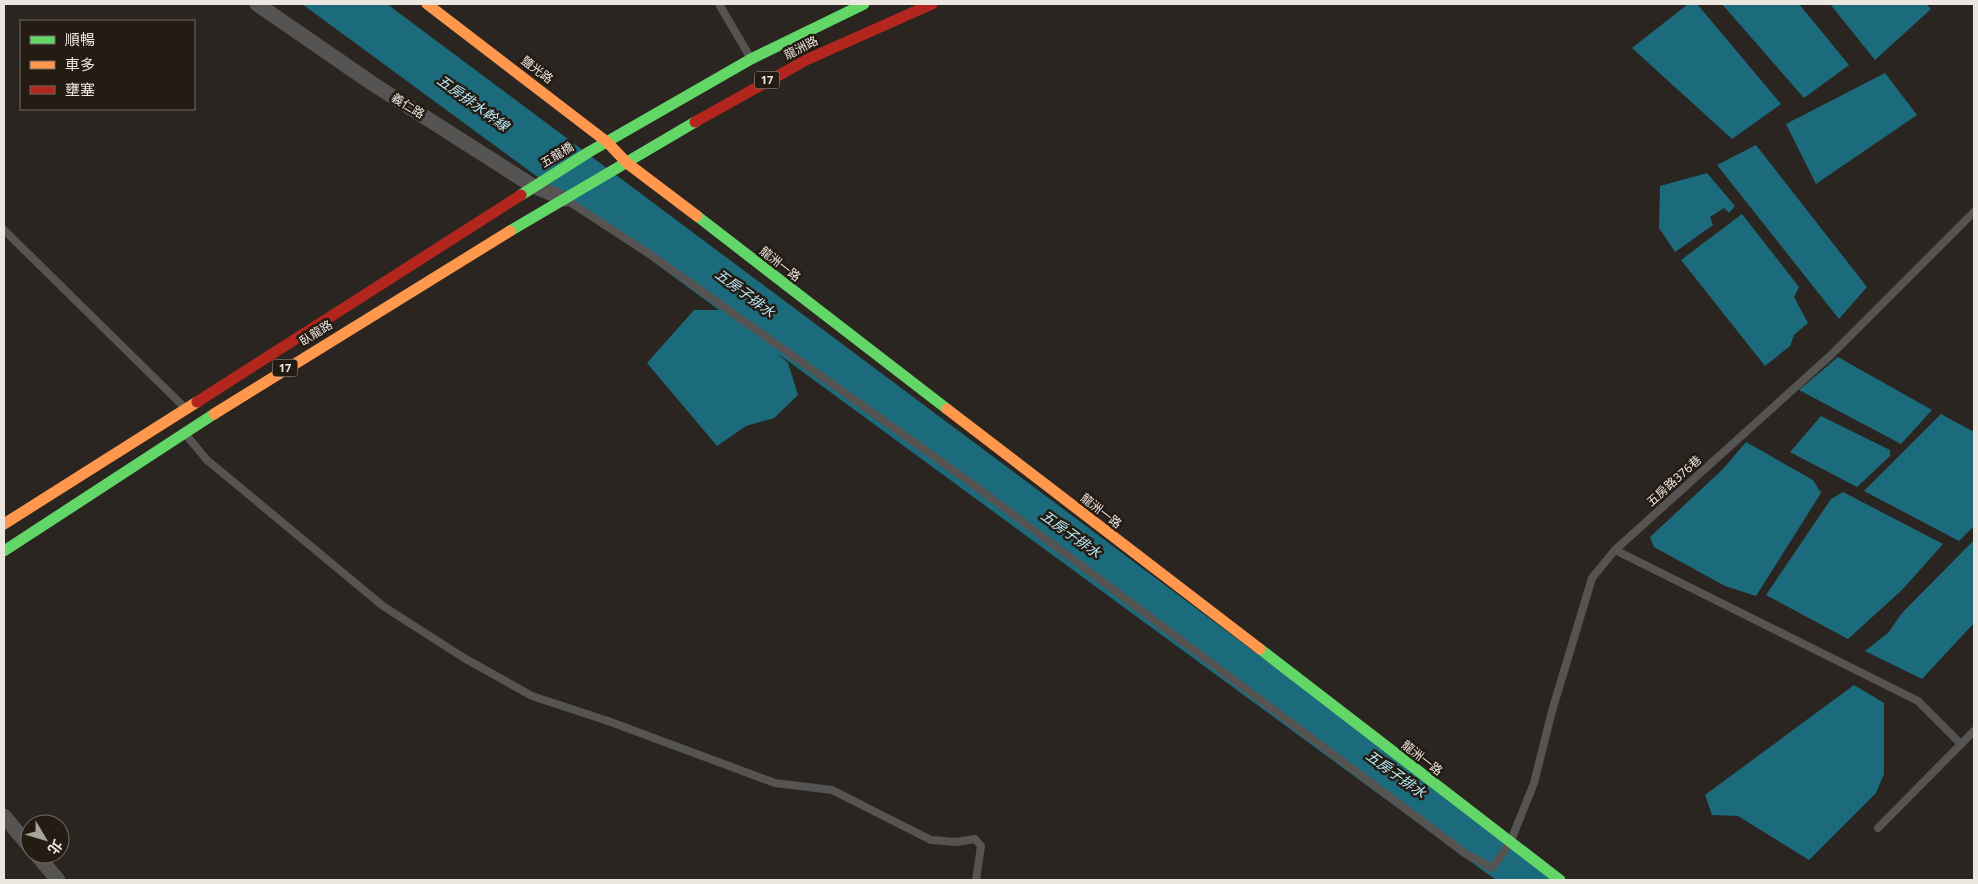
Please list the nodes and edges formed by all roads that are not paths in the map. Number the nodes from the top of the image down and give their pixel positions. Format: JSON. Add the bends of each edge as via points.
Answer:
{"nodes":[{"id":1,"x":256,"y":4,"type":"edge"},
{"id":2,"x":427,"y":4,"type":"edge"},
{"id":3,"x":719,"y":4,"type":"edge"},
{"id":4,"x":864,"y":4,"type":"edge"},
{"id":5,"x":932,"y":4,"type":"edge"},
{"id":6,"x":849,"y":6,"type":"edge"},
{"id":7,"x":751,"y":59,"type":"junction"},
{"id":8,"x":608,"y":142,"type":"junction"},
{"id":9,"x":589,"y":152,"type":"joint"},
{"id":10,"x":627,"y":163,"type":"junction"},
{"id":11,"x":537,"y":183,"type":"junction"},
{"id":12,"x":569,"y":196,"type":"junction"},
{"id":13,"x":1974,"y":212,"type":"edge"},
{"id":14,"x":4,"y":230,"type":"edge"},
{"id":15,"x":184,"y":408,"type":"junction"},
{"id":16,"x":184,"y":432,"type":"junction"},
{"id":17,"x":4,"y":524,"type":"edge"},
{"id":18,"x":1615,"y":550,"type":"junction"},
{"id":19,"x":4,"y":551,"type":"edge"},
{"id":20,"x":1974,"y":731,"type":"edge"},
{"id":21,"x":1961,"y":744,"type":"junction"},
{"id":22,"x":4,"y":816,"type":"edge"},
{"id":23,"x":1878,"y":828,"type":"dead end"},
{"id":24,"x":20,"y":835,"type":"edge"},
{"id":25,"x":1510,"y":843,"type":"junction"},
{"id":26,"x":44,"y":864,"type":"edge"},
{"id":27,"x":58,"y":880,"type":"edge"},
{"id":28,"x":976,"y":880,"type":"edge"},
{"id":29,"x":1560,"y":880,"type":"edge"}],
"edges":[{"from":1,"to":11,"type":"street","name":"義仁路","via":[[373,84]]},
{"from":2,"to":8,"type":"main road","name":"鹽光路"},
{"from":3,"to":7,"type":"lane"},
{"from":4,"to":6,"type":"main road","name":"龍洲路","number":"17"},
{"from":5,"to":10,"type":"main road","name":"龍洲路","number":"17","via":[[866,30],[763,82]]},
{"from":6,"to":7,"type":"main road","name":"龍洲路","number":"17"},
{"from":7,"to":8,"type":"main road","name":"龍洲路","number":"17"},
{"from":8,"to":9,"type":"main road","name":"龍洲路","number":"17"},
{"from":8,"to":10,"type":"main road","name":"鹽光路"},
{"from":9,"to":11,"type":"main road","name":"五龍橋","number":"17"},
{"from":10,"to":12,"type":"main road","name":"龍洲路","number":"17"},
{"from":10,"to":25,"type":"main road","name":"龍洲一路"},
{"from":11,"to":12,"type":"street","name":"義仁路"},
{"from":11,"to":15,"type":"main road","name":"臥龍路","number":"17"},
{"from":12,"to":16,"type":"main road","name":"臥龍路","number":"17","via":[[386,305]]},
{"from":12,"to":25,"type":"lane","name":"五房路376巷","via":[[1050,542],[1466,854],[1492,868]]},
{"from":13,"to":18,"type":"lane","name":"五房路376巷","via":[[1831,355]]},
{"from":14,"to":15,"type":"lane"},
{"from":15,"to":16,"type":"lane"},
{"from":15,"to":17,"type":"main road","name":"臥龍路","number":"17"},
{"from":16,"to":19,"type":"main road","name":"臥龍路","number":"17"},
{"from":16,"to":28,"type":"lane","via":[[207,460],[383,606],[464,658],[532,696],[775,783],[832,790],[931,840],[956,842],[975,839],[981,846]]},
{"from":18,"to":21,"type":"lane","via":[[1918,701]]},
{"from":18,"to":25,"type":"lane","name":"五房路376巷","via":[[1592,578],[1534,783]]},
{"from":20,"to":21,"type":"lane"},
{"from":21,"to":23,"type":"lane"},
{"from":22,"to":24,"type":"street"},
{"from":25,"to":29,"type":"main road","name":"龍洲一路"},
{"from":26,"to":27,"type":"street"}]}
